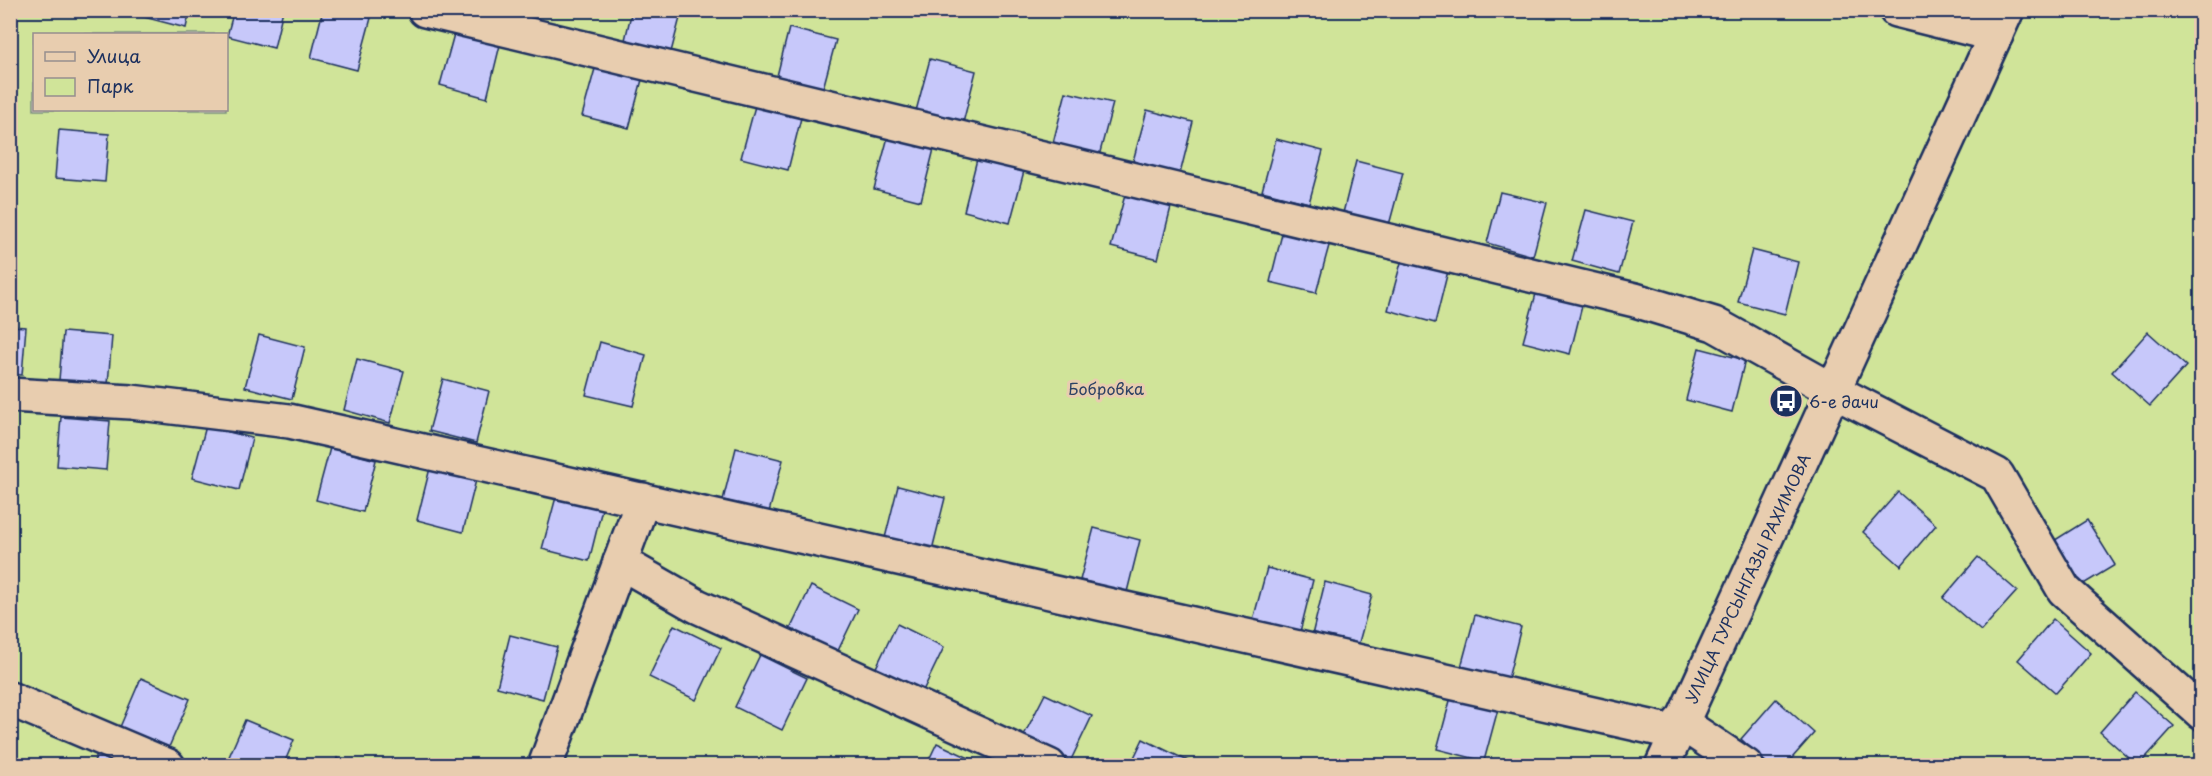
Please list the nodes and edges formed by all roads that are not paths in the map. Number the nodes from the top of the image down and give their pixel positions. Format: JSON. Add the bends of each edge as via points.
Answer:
{"nodes":[{"id":1,"x":425,"y":10,"type":"edge"},
{"id":2,"x":1896,"y":10,"type":"edge"},
{"id":3,"x":2001,"y":23,"type":"edge"},
{"id":4,"x":1834,"y":391,"type":"junction"},
{"id":5,"x":10,"y":395,"type":"edge"},
{"id":6,"x":643,"y":500,"type":"junction"},
{"id":7,"x":620,"y":562,"type":"junction"},
{"id":8,"x":10,"y":699,"type":"edge"},
{"id":9,"x":2202,"y":713,"type":"edge"},
{"id":10,"x":1679,"y":727,"type":"junction"},
{"id":11,"x":168,"y":765,"type":"edge"},
{"id":12,"x":545,"y":765,"type":"edge"},
{"id":13,"x":1049,"y":765,"type":"edge"},
{"id":14,"x":1662,"y":765,"type":"edge"},
{"id":15,"x":1746,"y":765,"type":"edge"}],
"edges":[{"from":1,"to":4,"type":"street","via":[[1635,300],[1714,324]]},
{"from":2,"to":3,"type":"street"},
{"from":3,"to":4,"type":"street","name":"УЛИЦА ТУРСЫНГАЗЫ РАХИМОВА"},
{"from":4,"to":9,"type":"street","via":[[1997,475],[2064,590]]},
{"from":4,"to":10,"type":"street","name":"УЛИЦА ТУРСЫНГАЗЫ РАХИМОВА"},
{"from":5,"to":6,"type":"street","via":[[131,402],[289,421]]},
{"from":6,"to":7,"type":"street"},
{"from":6,"to":10,"type":"street"},
{"from":7,"to":12,"type":"street"},
{"from":7,"to":13,"type":"street","via":[[697,606]]},
{"from":8,"to":11,"type":"street"},
{"from":10,"to":14,"type":"street","name":"УЛИЦА ТУРСЫНГАЗЫ РАХИМОВА"},
{"from":10,"to":15,"type":"street"}]}
